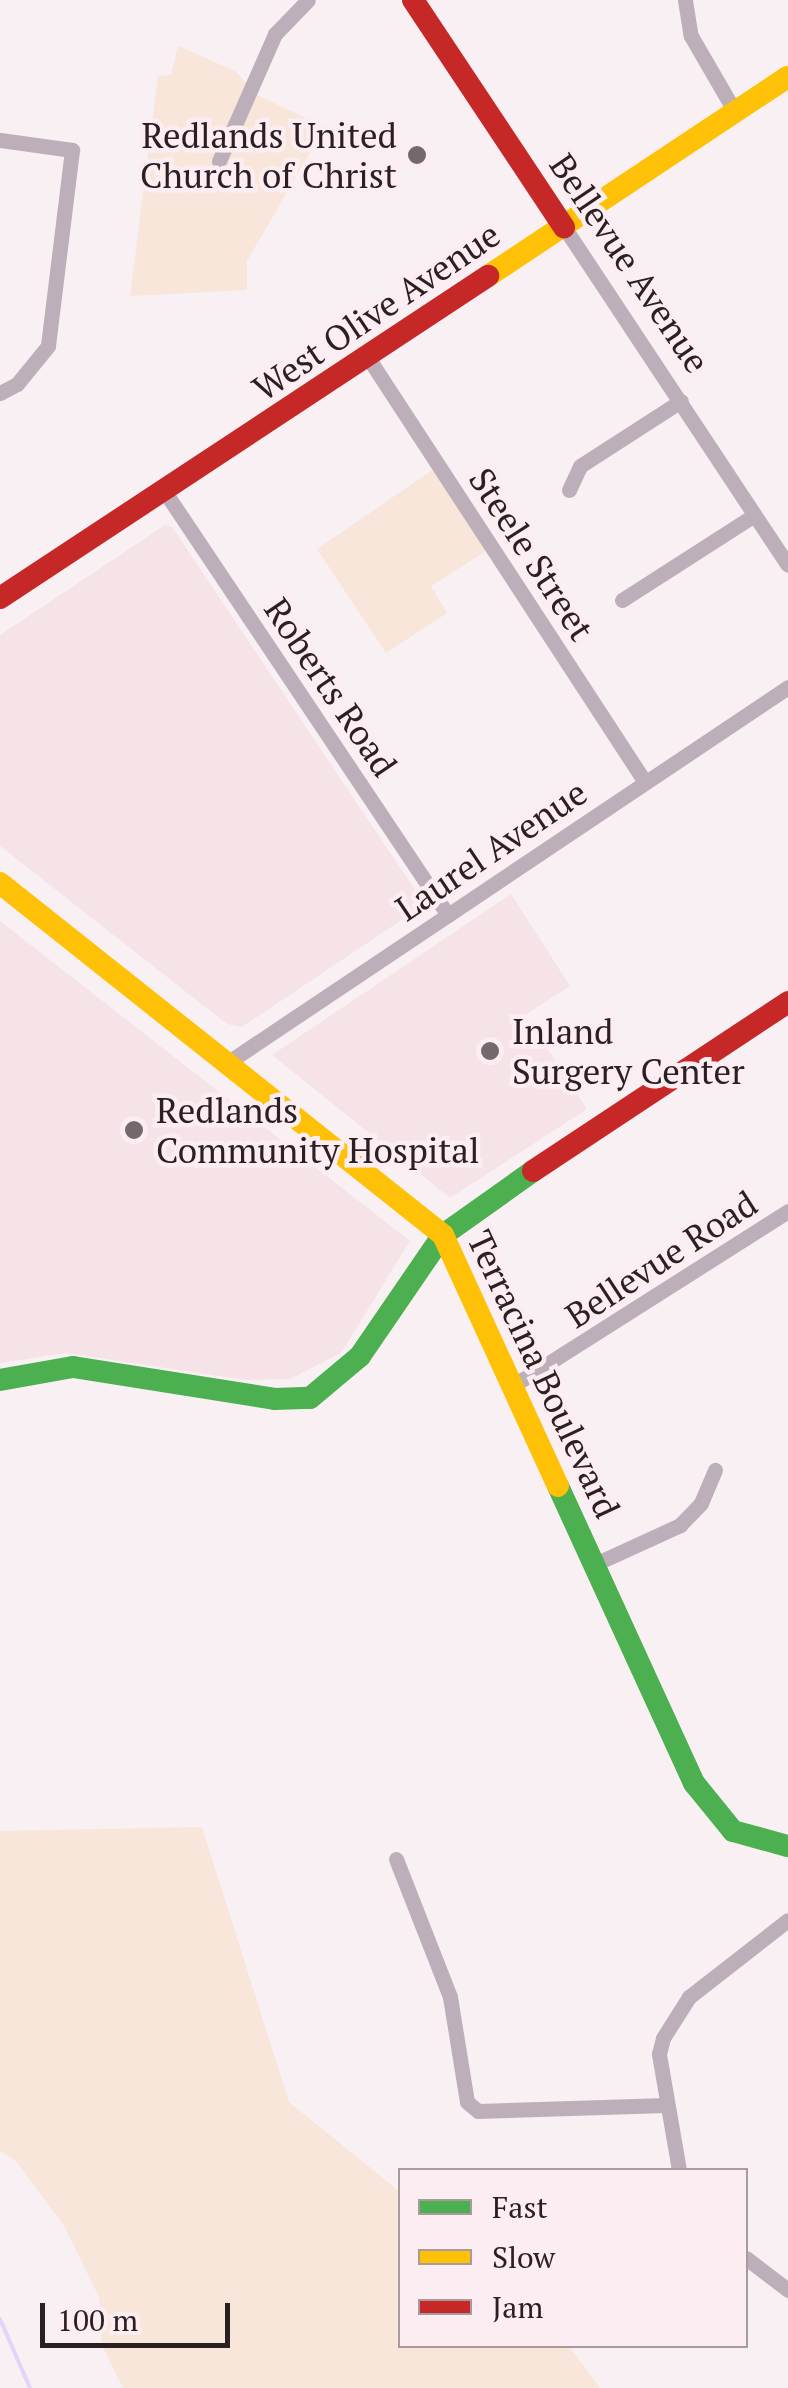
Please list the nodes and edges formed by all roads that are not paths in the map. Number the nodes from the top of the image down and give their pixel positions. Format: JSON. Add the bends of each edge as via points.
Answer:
{"nodes":[{"id":1,"x":308,"y":0,"type":"edge"},
{"id":2,"x":414,"y":0,"type":"edge"},
{"id":3,"x":685,"y":0,"type":"edge"},
{"id":4,"x":788,"y":77,"type":"edge"},
{"id":5,"x":735,"y":112,"type":"junction"},
{"id":6,"x":0,"y":140,"type":"edge"},
{"id":7,"x":220,"y":162,"type":"dead end"},
{"id":8,"x":564,"y":228,"type":"junction"},
{"id":9,"x":369,"y":358,"type":"junction"},
{"id":10,"x":0,"y":393,"type":"edge"},
{"id":11,"x":681,"y":400,"type":"junction"},
{"id":12,"x":569,"y":490,"type":"dead end"},
{"id":13,"x":165,"y":492,"type":"junction"},
{"id":14,"x":753,"y":516,"type":"junction"},
{"id":15,"x":783,"y":548,"type":"edge"},
{"id":16,"x":788,"y":566,"type":"edge"},
{"id":17,"x":0,"y":598,"type":"edge"},
{"id":18,"x":622,"y":600,"type":"dead end"},
{"id":19,"x":788,"y":687,"type":"edge"},
{"id":20,"x":646,"y":782,"type":"junction"},
{"id":21,"x":0,"y":883,"type":"edge"},
{"id":22,"x":448,"y":915,"type":"junction"},
{"id":23,"x":788,"y":1002,"type":"edge"},
{"id":24,"x":228,"y":1062,"type":"junction"},
{"id":25,"x":788,"y":1211,"type":"edge"},
{"id":26,"x":443,"y":1235,"type":"junction"},
{"id":27,"x":0,"y":1380,"type":"edge"},
{"id":28,"x":514,"y":1385,"type":"junction"},
{"id":29,"x":715,"y":1470,"type":"dead end"},
{"id":30,"x":595,"y":1564,"type":"junction"},
{"id":31,"x":788,"y":1846,"type":"edge"},
{"id":32,"x":396,"y":1859,"type":"dead end"},
{"id":33,"x":788,"y":1920,"type":"edge"},
{"id":34,"x":666,"y":2105,"type":"junction"},
{"id":35,"x":680,"y":2168,"type":"edge"},
{"id":36,"x":748,"y":2260,"type":"edge"},
{"id":37,"x":788,"y":2290,"type":"edge"}],
"edges":[{"from":1,"to":7,"type":"street","via":[[275,34]]},
{"from":2,"to":8,"type":"main road","name":"Bellevue Avenue"},
{"from":3,"to":5,"type":"street","via":[[699,53]]},
{"from":4,"to":5,"type":"main road","name":"West Olive Avenue"},
{"from":5,"to":8,"type":"main road","name":"West Olive Avenue"},
{"from":6,"to":10,"type":"street","via":[[72,150],[48,346],[17,384]]},
{"from":8,"to":9,"type":"main road","name":"West Olive Avenue"},
{"from":8,"to":11,"type":"street","name":"Bellevue Avenue"},
{"from":9,"to":13,"type":"main road","name":"West Olive Avenue"},
{"from":9,"to":20,"type":"street","name":"Steele Street"},
{"from":11,"to":12,"type":"street","via":[[580,466]]},
{"from":11,"to":14,"type":"street","name":"Bellevue Avenue"},
{"from":13,"to":17,"type":"main road","name":"West Olive Avenue"},
{"from":13,"to":22,"type":"street","name":"Roberts Road"},
{"from":14,"to":15,"type":"street","name":"Bellevue Avenue"},
{"from":14,"to":18,"type":"street"},
{"from":15,"to":16,"type":"street","name":"Bellevue Avenue"},
{"from":19,"to":20,"type":"street","name":"Laurel Avenue"},
{"from":20,"to":22,"type":"street","name":"Laurel Avenue"},
{"from":21,"to":24,"type":"main road","name":"Terracina Boulevard"},
{"from":22,"to":24,"type":"street","name":"Laurel Avenue"},
{"from":23,"to":26,"type":"main road"},
{"from":24,"to":26,"type":"main road","name":"Terracina Boulevard"},
{"from":25,"to":28,"type":"street","name":"Bellevue Road"},
{"from":26,"to":27,"type":"main road","via":[[360,1356],[310,1398],[274,1399],[73,1367]]},
{"from":26,"to":28,"type":"main road","name":"Terracina Boulevard"},
{"from":28,"to":30,"type":"main road","name":"Terracina Boulevard"},
{"from":29,"to":30,"type":"street","via":[[701,1503],[680,1524]]},
{"from":30,"to":31,"type":"main road","name":"Terracina Boulevard","via":[[704,1801],[734,1831]]},
{"from":32,"to":34,"type":"street","via":[[450,1997],[467,2102],[478,2110]]},
{"from":33,"to":34,"type":"street","via":[[674,2013],[659,2054]]},
{"from":34,"to":35,"type":"street"},
{"from":36,"to":37,"type":"street"}]}
